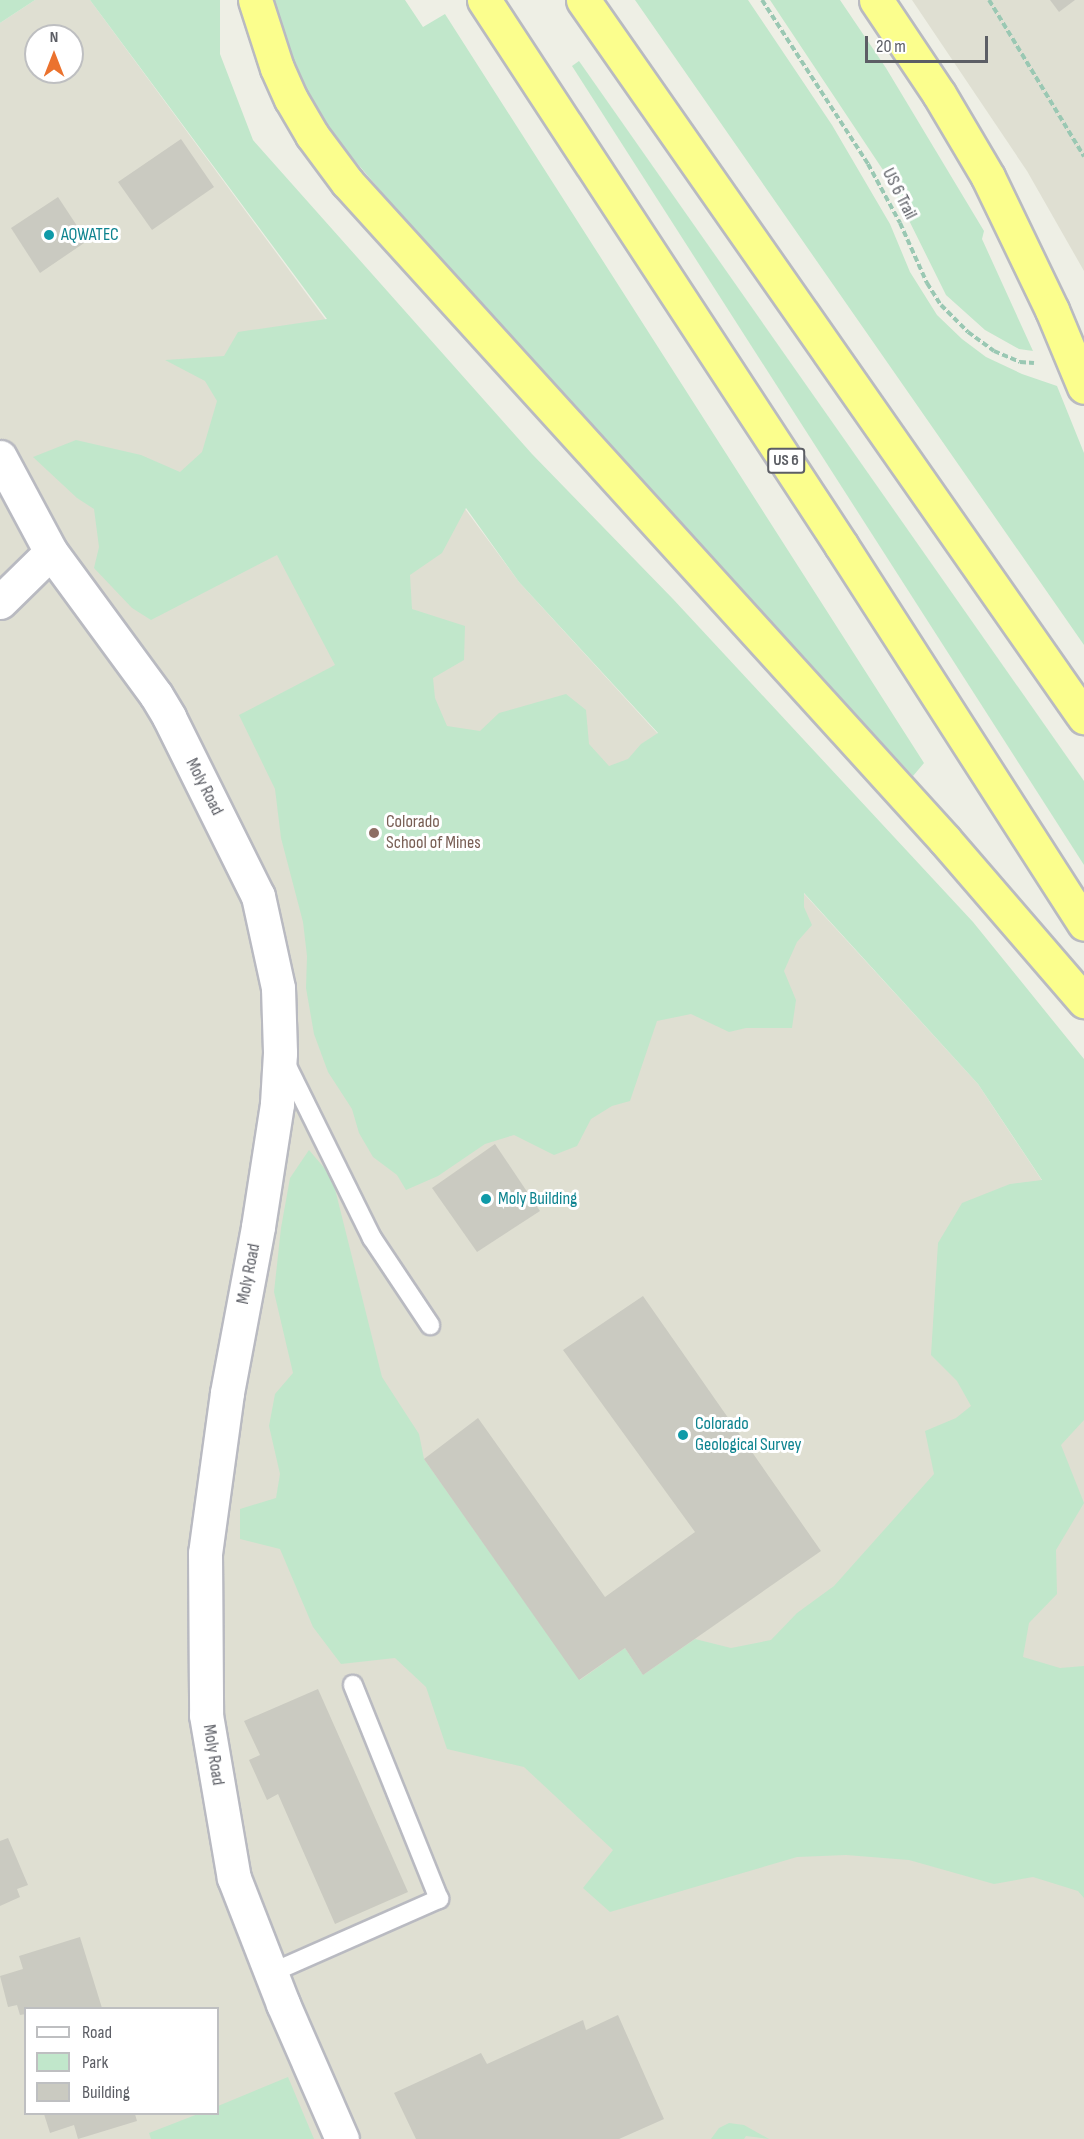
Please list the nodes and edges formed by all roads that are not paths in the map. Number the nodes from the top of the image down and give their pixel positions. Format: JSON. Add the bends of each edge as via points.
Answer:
{"nodes":[{"id":1,"x":255,"y":0,"type":"edge"},
{"id":2,"x":484,"y":0,"type":"edge"},
{"id":3,"x":583,"y":0,"type":"edge"},
{"id":4,"x":876,"y":0,"type":"edge"},
{"id":5,"x":1084,"y":387,"type":"edge"},
{"id":6,"x":0,"y":457,"type":"edge"},
{"id":7,"x":51,"y":552,"type":"junction"},
{"id":8,"x":0,"y":602,"type":"edge"},
{"id":9,"x":1084,"y":717,"type":"edge"},
{"id":10,"x":1084,"y":924,"type":"edge"},
{"id":11,"x":1084,"y":1001,"type":"edge"},
{"id":12,"x":280,"y":1053,"type":"junction"},
{"id":13,"x":430,"y":1325,"type":"dead end"},
{"id":14,"x":353,"y":1685,"type":"dead end"},
{"id":15,"x":271,"y":1973,"type":"junction"},
{"id":16,"x":342,"y":2139,"type":"edge"}],
"edges":[{"from":1,"to":11,"type":"highway","via":[[291,99],[347,182],[945,840]]},
{"from":2,"to":10,"type":"highway","number":"US 6"},
{"from":3,"to":9,"type":"highway"},
{"from":4,"to":5,"type":"highway","via":[[988,177]]},
{"from":6,"to":7,"type":"street","name":"Moly Road"},
{"from":7,"to":8,"type":"street"},
{"from":7,"to":12,"type":"street","name":"Moly Road","via":[[156,695],[258,896],[278,988]]},
{"from":12,"to":13,"type":"lane","via":[[372,1238]]},
{"from":12,"to":15,"type":"street","name":"Moly Road","via":[[277,1104],[227,1393],[205,1553],[206,1715],[234,1878]]},
{"from":14,"to":15,"type":"lane","via":[[439,1899]]},
{"from":15,"to":16,"type":"street","name":"Moly Road"}]}
